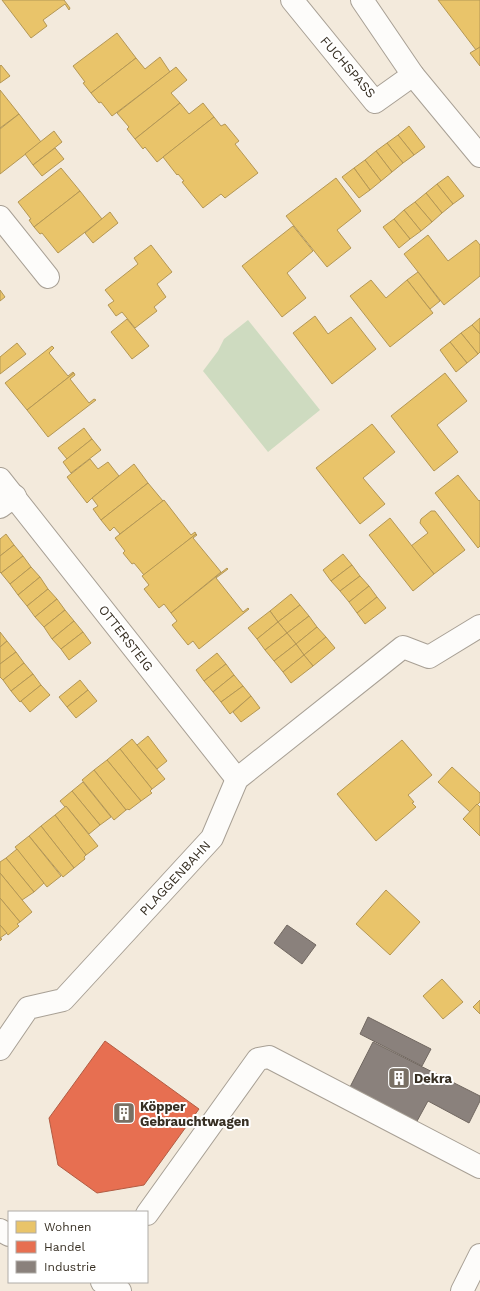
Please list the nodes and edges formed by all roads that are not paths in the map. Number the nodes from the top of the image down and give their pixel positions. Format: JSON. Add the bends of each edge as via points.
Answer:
{"nodes":[{"id":1,"x":292,"y":0,"type":"edge"},
{"id":2,"x":362,"y":0,"type":"edge"},
{"id":3,"x":413,"y":75,"type":"junction"},
{"id":4,"x":480,"y":156,"type":"edge"},
{"id":5,"x":0,"y":216,"type":"edge"},
{"id":6,"x":48,"y":277,"type":"dead end"},
{"id":7,"x":0,"y":479,"type":"edge"},
{"id":8,"x":7,"y":501,"type":"edge"},
{"id":9,"x":480,"y":626,"type":"edge"},
{"id":10,"x":237,"y":779,"type":"junction"},
{"id":11,"x":0,"y":1049,"type":"edge"},
{"id":12,"x":480,"y":1167,"type":"edge"},
{"id":13,"x":148,"y":1213,"type":"edge"},
{"id":14,"x":480,"y":1255,"type":"edge"},
{"id":15,"x":104,"y":1283,"type":"edge"},
{"id":16,"x":120,"y":1291,"type":"edge"},
{"id":17,"x":462,"y":1291,"type":"edge"}],
"edges":[{"from":1,"to":3,"type":"street","name":"FUCHSPASS","via":[[375,102]]},
{"from":2,"to":3,"type":"street"},
{"from":3,"to":4,"type":"street"},
{"from":5,"to":6,"type":"street"},
{"from":7,"to":8,"type":"street","name":"OTTERSTEIG"},
{"from":8,"to":10,"type":"street","name":"OTTERSTEIG"},
{"from":9,"to":10,"type":"street","name":"PLAGGENBAHN","via":[[430,657],[403,647]]},
{"from":10,"to":11,"type":"street","name":"PLAGGENBAHN","via":[[212,838],[63,1000],[28,1008]]},
{"from":12,"to":13,"type":"street","via":[[269,1058],[258,1059]]},
{"from":14,"to":17,"type":"street"},
{"from":15,"to":16,"type":"street"}]}
